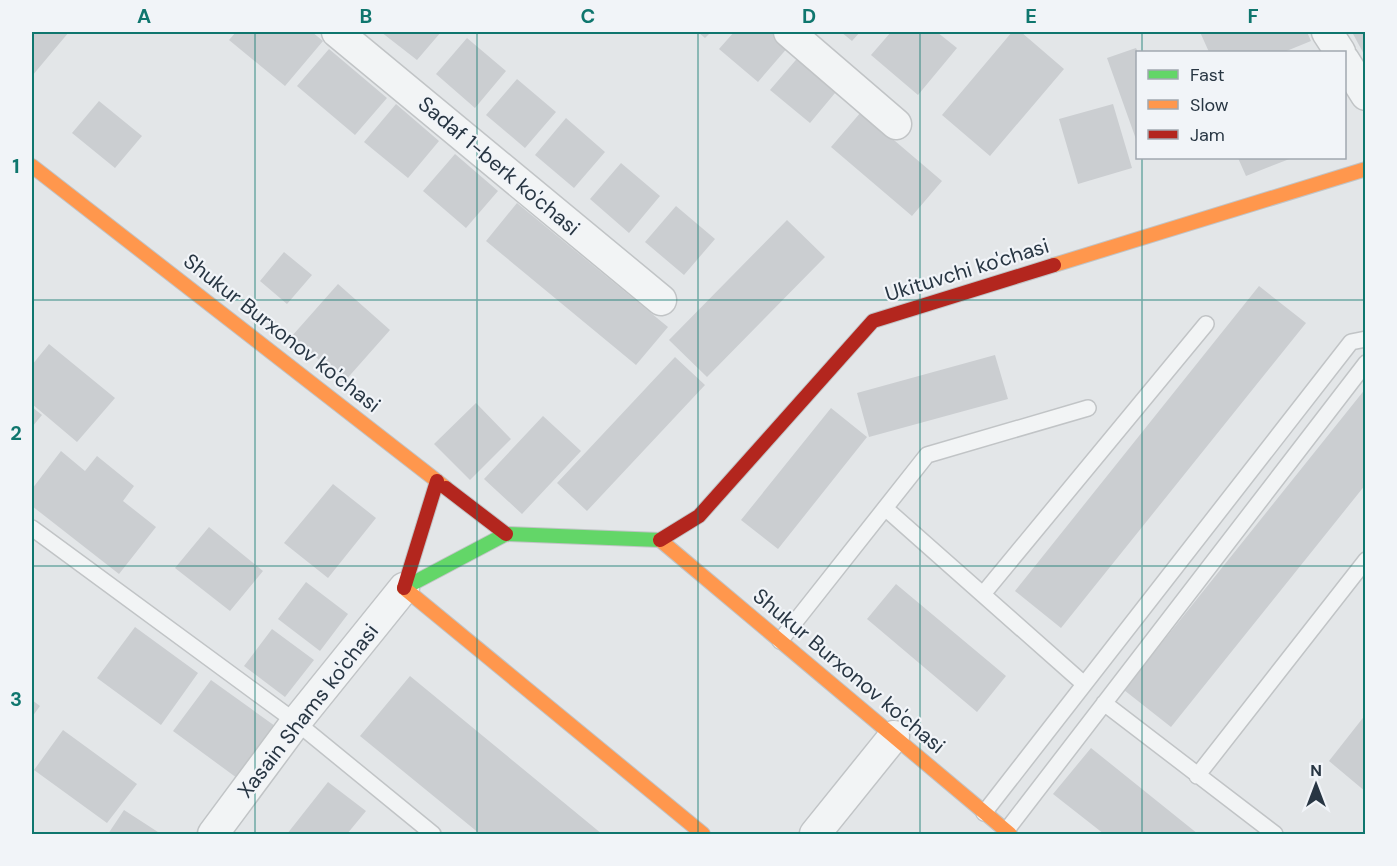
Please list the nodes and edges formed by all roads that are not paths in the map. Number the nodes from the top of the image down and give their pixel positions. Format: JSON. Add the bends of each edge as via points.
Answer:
{"nodes":[{"id":1,"x":338,"y":32,"type":"edge"},
{"id":2,"x":789,"y":32,"type":"edge"},
{"id":3,"x":1327,"y":32,"type":"edge"},
{"id":4,"x":1339,"y":51,"type":"edge"},
{"id":5,"x":1346,"y":63,"type":"edge"},
{"id":6,"x":1365,"y":95,"type":"edge"},
{"id":7,"x":896,"y":124,"type":"dead end"},
{"id":8,"x":32,"y":166,"type":"edge"},
{"id":9,"x":1365,"y":169,"type":"edge"},
{"id":10,"x":661,"y":300,"type":"dead end"},
{"id":11,"x":1206,"y":324,"type":"dead end"},
{"id":12,"x":1365,"y":339,"type":"edge"},
{"id":13,"x":1365,"y":363,"type":"edge"},
{"id":14,"x":1088,"y":408,"type":"dead end"},
{"id":15,"x":437,"y":481,"type":"junction"},
{"id":16,"x":885,"y":508,"type":"junction"},
{"id":17,"x":32,"y":528,"type":"edge"},
{"id":18,"x":506,"y":534,"type":"junction"},
{"id":19,"x":660,"y":540,"type":"junction"},
{"id":20,"x":1365,"y":560,"type":"edge"},
{"id":21,"x":404,"y":588,"type":"junction"},
{"id":22,"x":983,"y":594,"type":"junction"},
{"id":23,"x":780,"y":641,"type":"junction"},
{"id":24,"x":1084,"y":684,"type":"junction"},
{"id":25,"x":1104,"y":703,"type":"junction"},
{"id":26,"x":296,"y":722,"type":"junction"},
{"id":27,"x":894,"y":736,"type":"junction"},
{"id":28,"x":1197,"y":776,"type":"junction"},
{"id":29,"x":984,"y":813,"type":"junction"},
{"id":30,"x":1008,"y":833,"type":"edge"},
{"id":31,"x":213,"y":834,"type":"edge"},
{"id":32,"x":433,"y":834,"type":"edge"},
{"id":33,"x":703,"y":834,"type":"edge"},
{"id":34,"x":815,"y":834,"type":"edge"},
{"id":35,"x":1275,"y":834,"type":"edge"}],
"edges":[{"from":1,"to":10,"type":"street","name":"Sadaf 1-berk ko'chasi"},
{"from":2,"to":7,"type":"street"},
{"from":3,"to":4,"type":"street"},
{"from":5,"to":6,"type":"street"},
{"from":8,"to":15,"type":"street","name":"Shukur Burxonov ko'chasi"},
{"from":9,"to":19,"type":"street","name":"Ukituvchi ko'chasi","via":[[873,321],[699,516]]},
{"from":11,"to":22,"type":"lane"},
{"from":12,"to":24,"type":"lane","via":[[1351,342]]},
{"from":13,"to":25,"type":"lane"},
{"from":14,"to":16,"type":"lane","via":[[927,455]]},
{"from":15,"to":18,"type":"street","name":"Shukur Burxonov ko'chasi"},
{"from":15,"to":21,"type":"street"},
{"from":16,"to":22,"type":"lane"},
{"from":16,"to":23,"type":"lane"},
{"from":17,"to":26,"type":"lane"},
{"from":18,"to":19,"type":"street"},
{"from":18,"to":21,"type":"street"},
{"from":19,"to":23,"type":"street","name":"Shukur Burxonov ko'chasi"},
{"from":20,"to":28,"type":"lane"},
{"from":21,"to":26,"type":"street","name":"Xasain Shams ko'chasi"},
{"from":21,"to":33,"type":"street"},
{"from":22,"to":24,"type":"lane"},
{"from":23,"to":27,"type":"street","name":"Shukur Burxonov ko'chasi"},
{"from":24,"to":29,"type":"lane"},
{"from":25,"to":28,"type":"lane"},
{"from":25,"to":30,"type":"lane"},
{"from":26,"to":31,"type":"street","name":"Xasain Shams ko'chasi"},
{"from":26,"to":32,"type":"lane"},
{"from":27,"to":29,"type":"street","name":"Shukur Burxonov ko'chasi"},
{"from":27,"to":34,"type":"street"},
{"from":28,"to":35,"type":"lane"},
{"from":29,"to":30,"type":"street","name":"Shukur Burxonov ko'chasi"}]}
